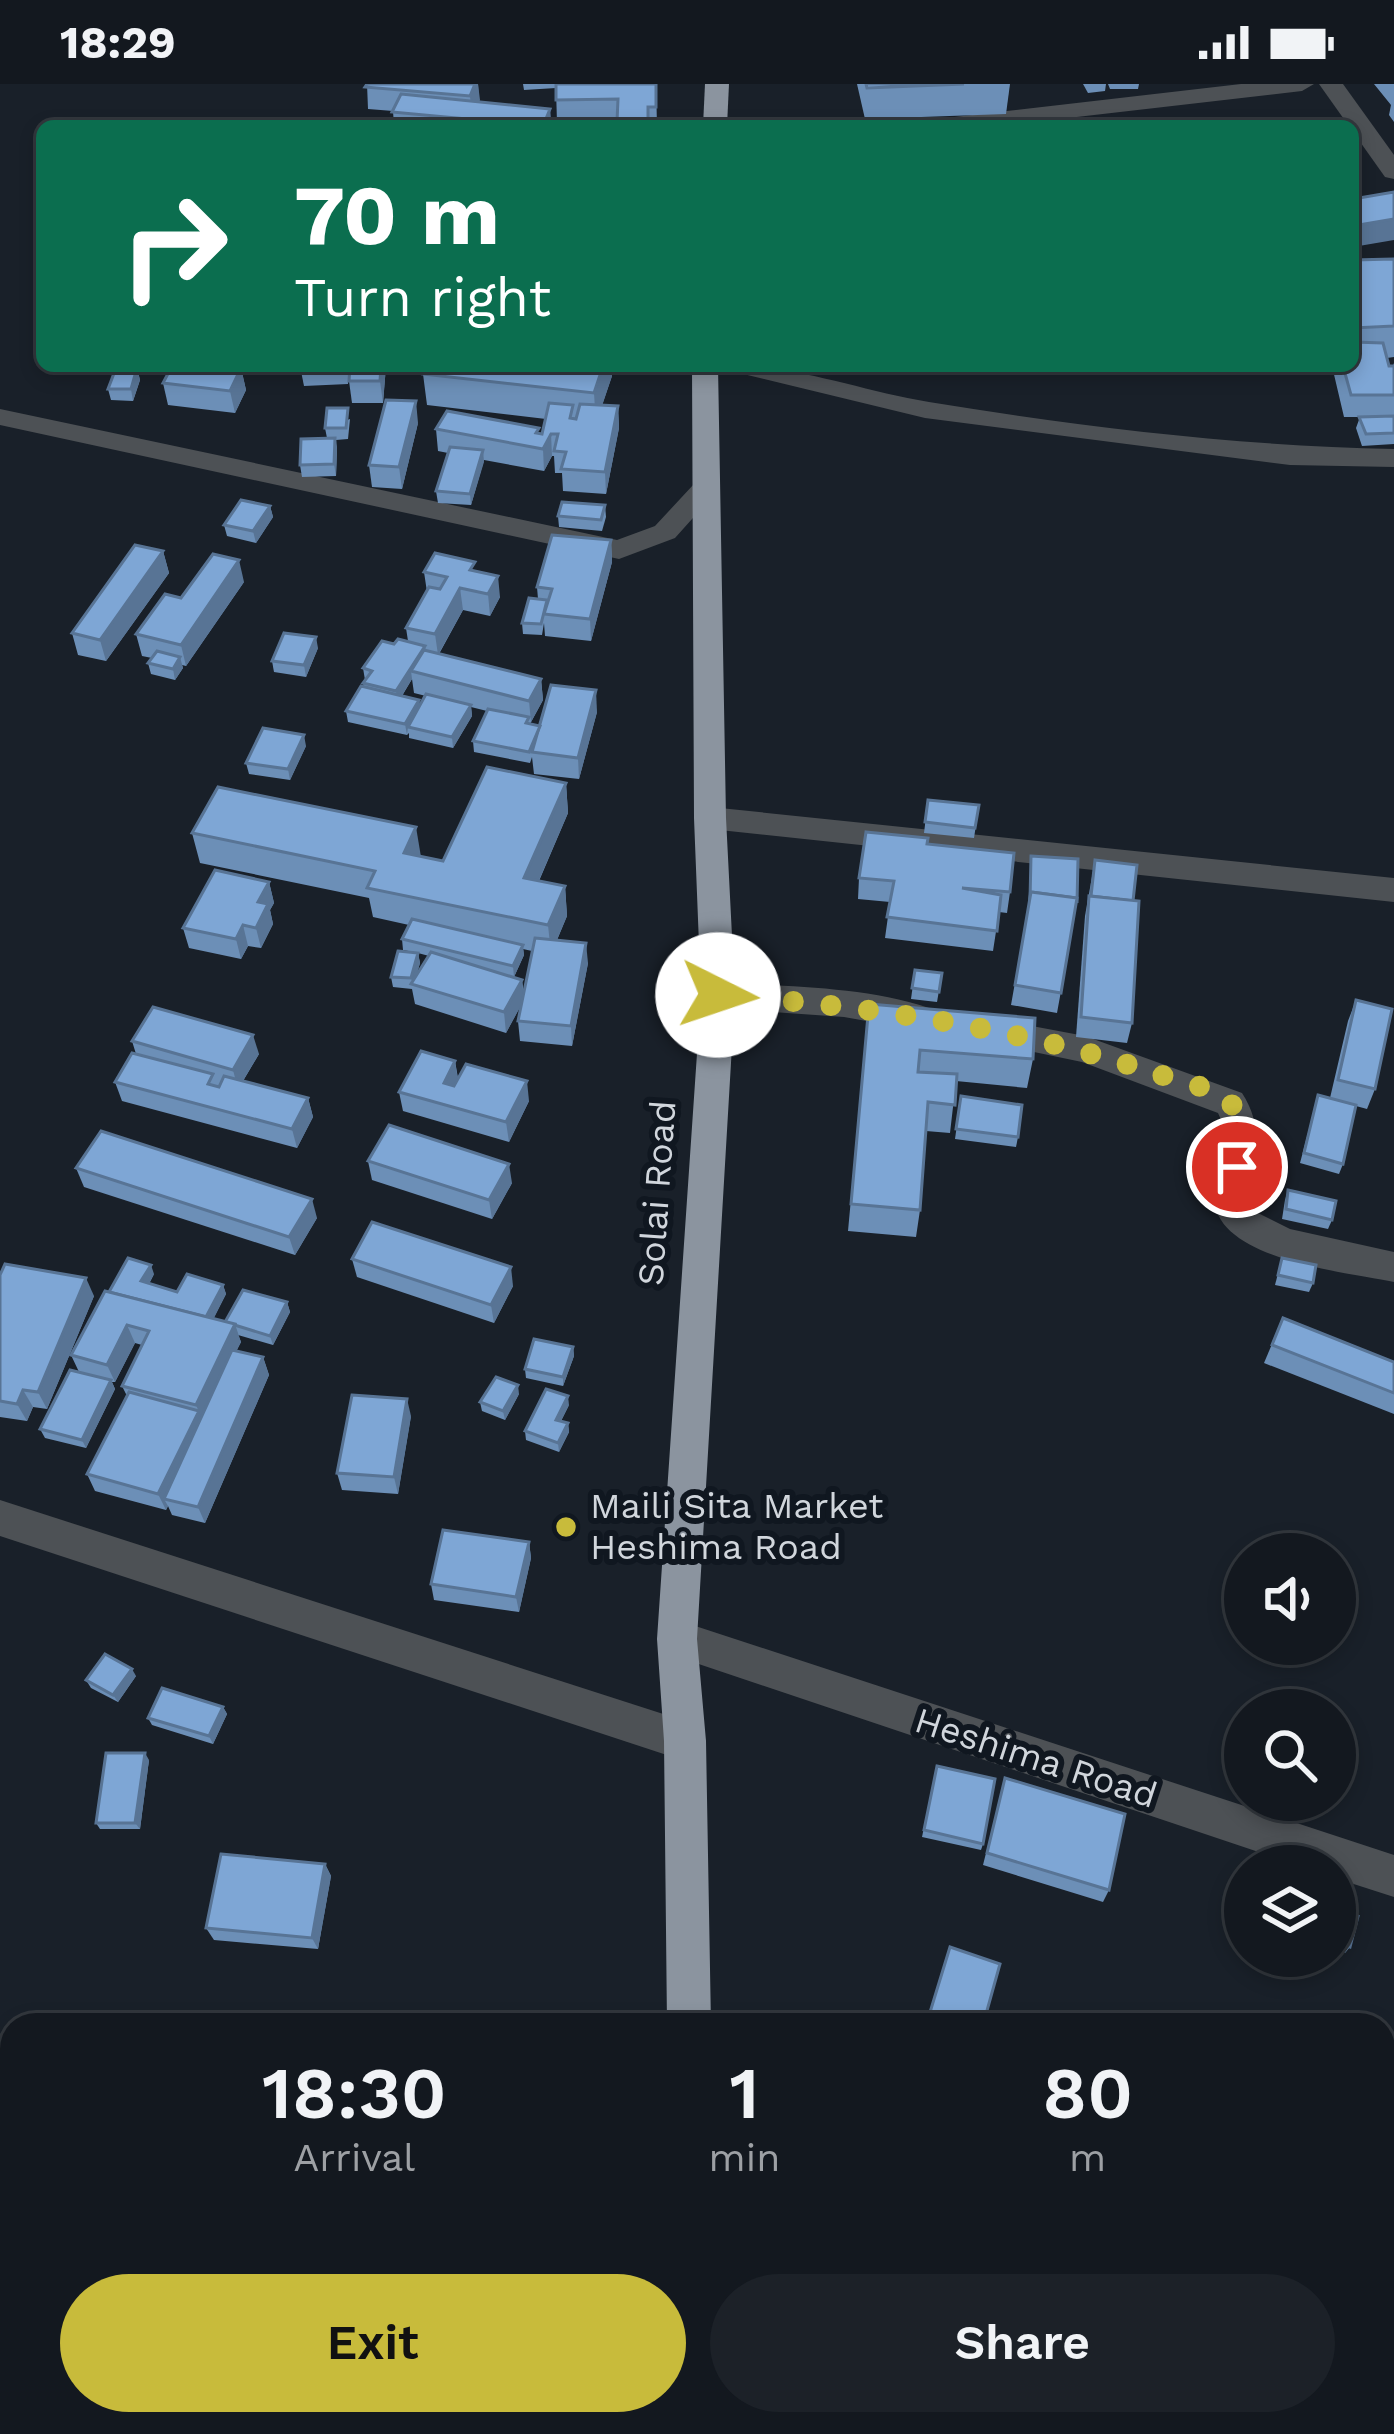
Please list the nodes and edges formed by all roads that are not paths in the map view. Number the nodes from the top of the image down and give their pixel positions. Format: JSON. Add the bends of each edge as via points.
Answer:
{"nodes":[{"id":1,"x":717,"y":84,"type":"edge"},
{"id":2,"x":1302,"y":84,"type":"edge"},
{"id":3,"x":1330,"y":84,"type":"edge"},
{"id":4,"x":716,"y":120,"type":"edge"},
{"id":5,"x":990,"y":120,"type":"edge"},
{"id":6,"x":1356,"y":120,"type":"edge"},
{"id":7,"x":1359,"y":124,"type":"edge"},
{"id":8,"x":1394,"y":172,"type":"edge"},
{"id":9,"x":705,"y":372,"type":"edge"},
{"id":10,"x":769,"y":372,"type":"edge"},
{"id":11,"x":0,"y":417,"type":"edge"},
{"id":12,"x":1394,"y":458,"type":"edge"},
{"id":13,"x":704,"y":490,"type":"junction"},
{"id":14,"x":710,"y":818,"type":"junction"},
{"id":15,"x":1394,"y":890,"type":"edge"},
{"id":16,"x":718,"y":995,"type":"junction"},
{"id":17,"x":1394,"y":1267,"type":"edge"},
{"id":18,"x":0,"y":1518,"type":"edge"},
{"id":19,"x":677,"y":1639,"type":"junction"},
{"id":20,"x":686,"y":1741,"type":"junction"},
{"id":21,"x":1394,"y":1876,"type":"edge"},
{"id":22,"x":689,"y":2013,"type":"edge"}],
"edges":[{"from":1,"to":4,"type":"highway"},
{"from":2,"to":5,"type":"street"},
{"from":3,"to":6,"type":"street"},
{"from":7,"to":8,"type":"street"},
{"from":9,"to":13,"type":"highway","name":"Solai Road"},
{"from":10,"to":12,"type":"street","via":[[925,410],[1290,457]]},
{"from":11,"to":13,"type":"street","via":[[619,550],[665,532]]},
{"from":13,"to":14,"type":"highway","name":"Solai Road"},
{"from":14,"to":15,"type":"street"},
{"from":14,"to":16,"type":"highway","name":"Solai Road"},
{"from":16,"to":17,"type":"street","via":[[844,1004],[1085,1049],[1211,1092],[1241,1120],[1232,1204],[1244,1224]]},
{"from":16,"to":19,"type":"highway","name":"Solai Road"},
{"from":18,"to":20,"type":"street"},
{"from":19,"to":20,"type":"highway","name":"Solai Road"},
{"from":19,"to":21,"type":"street","name":"Heshima Road"},
{"from":20,"to":22,"type":"highway","name":"Solai Road"}]}
